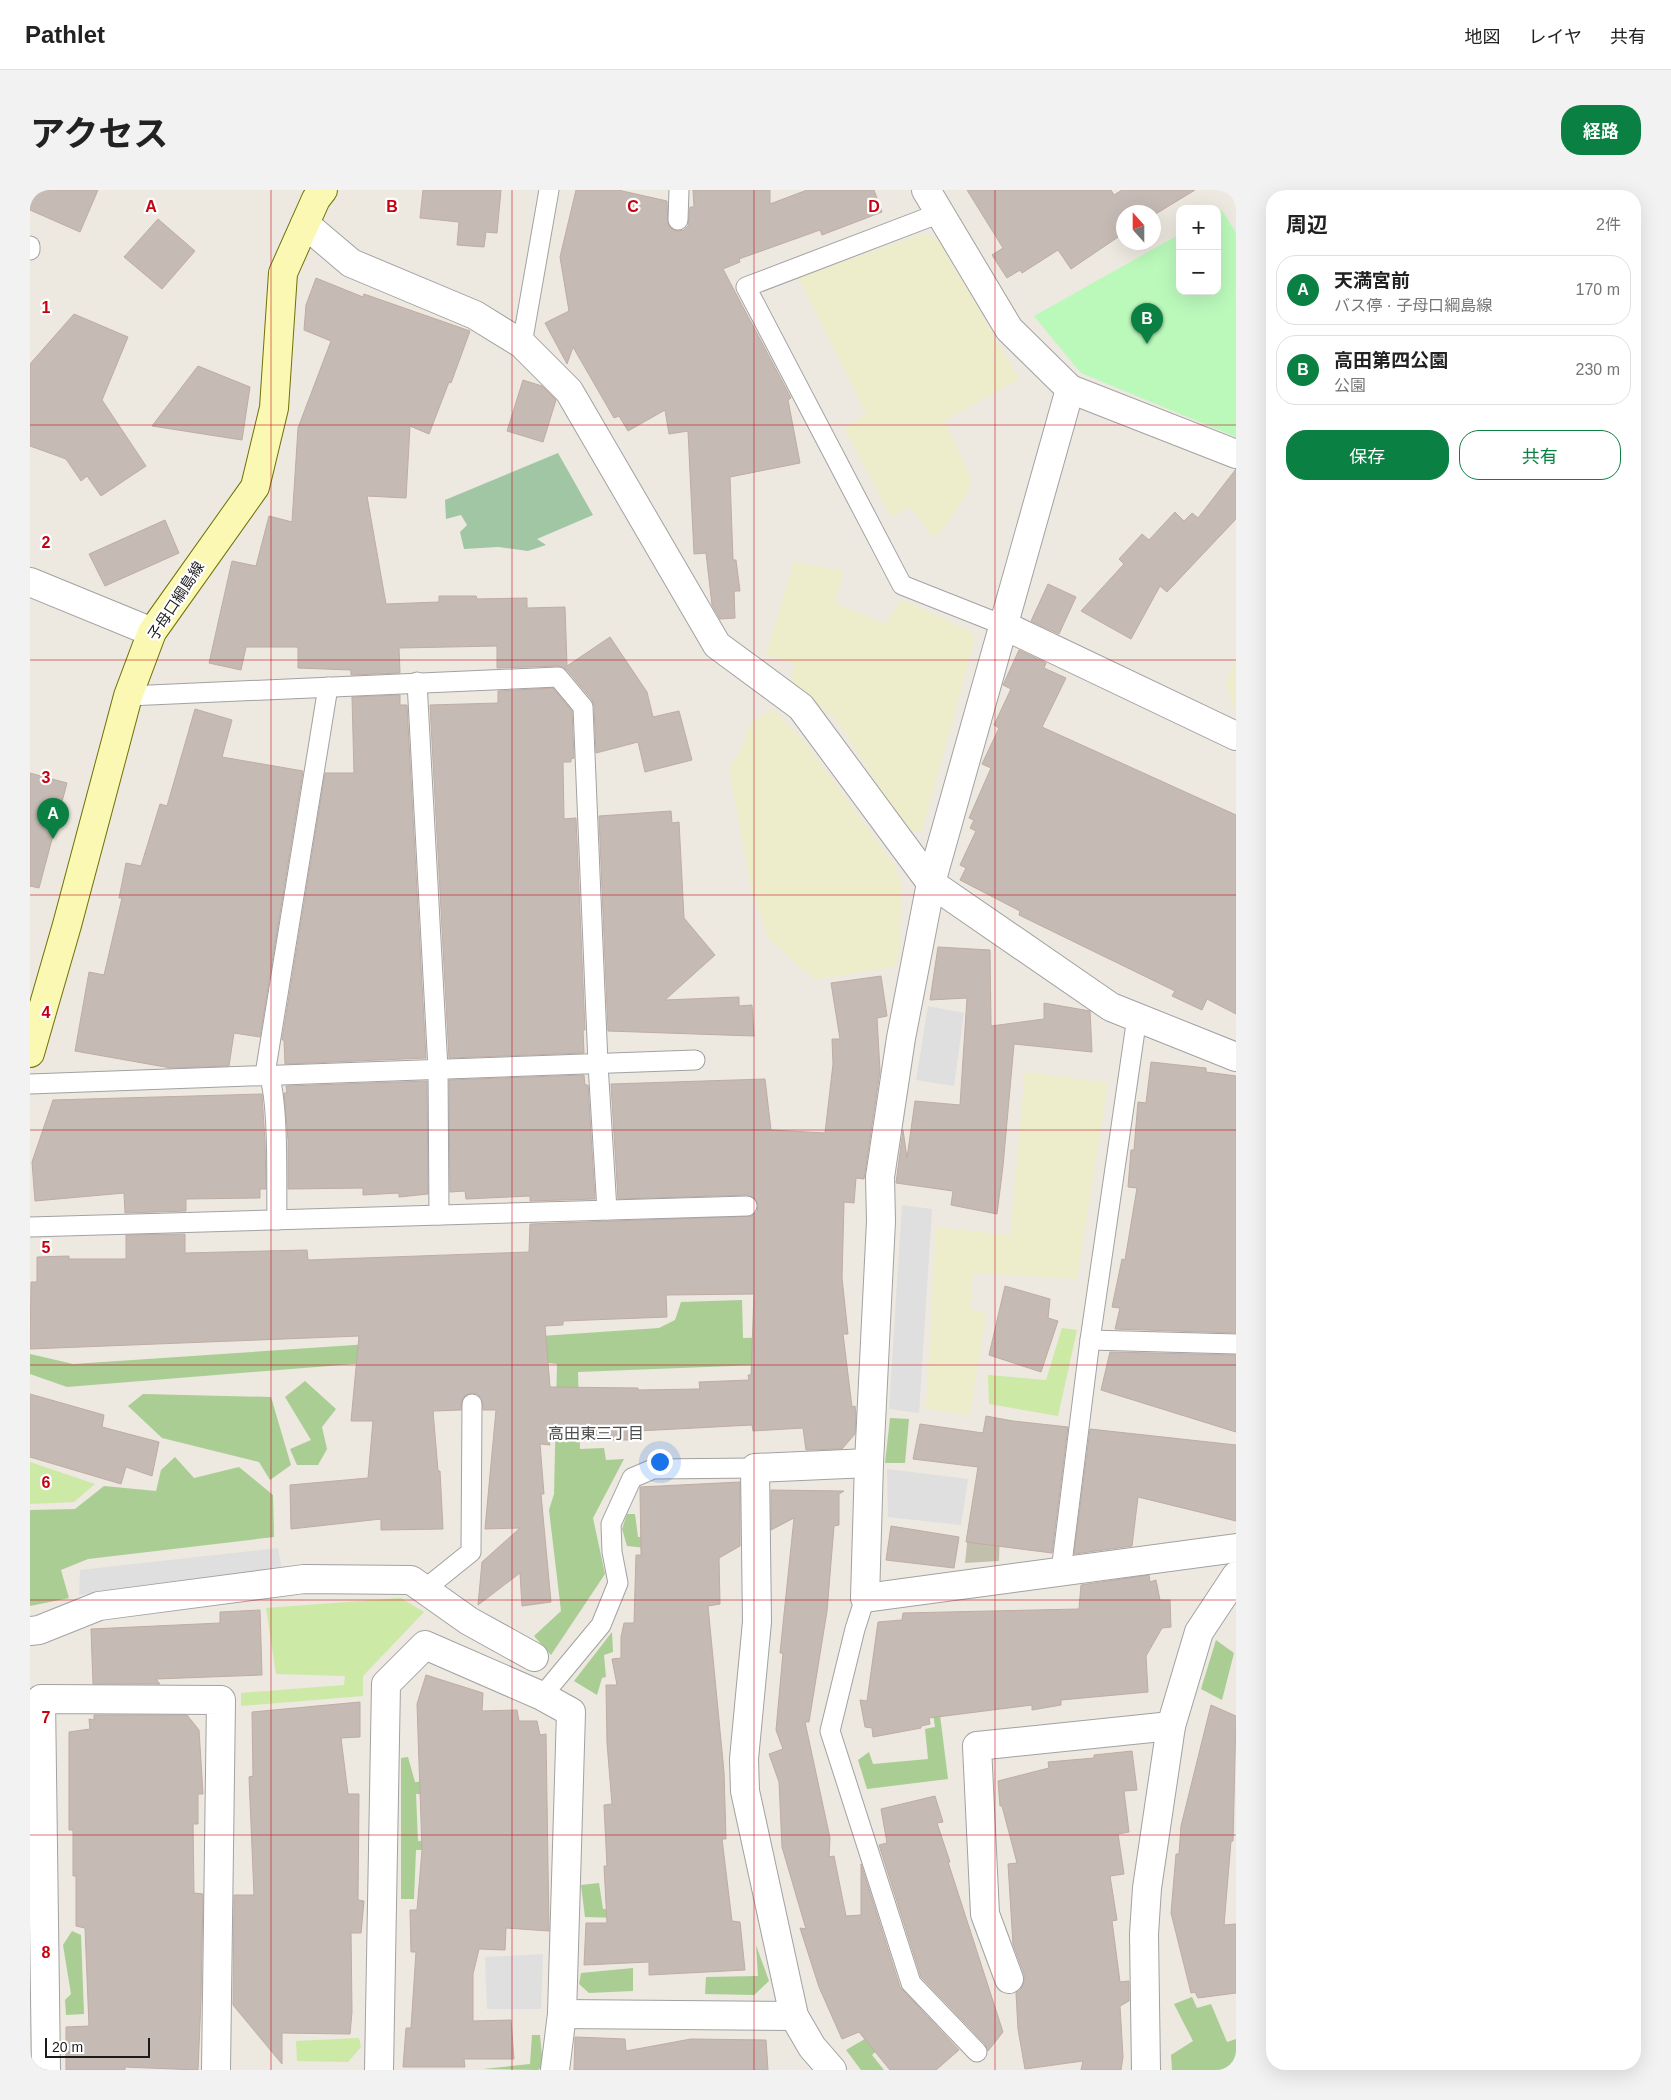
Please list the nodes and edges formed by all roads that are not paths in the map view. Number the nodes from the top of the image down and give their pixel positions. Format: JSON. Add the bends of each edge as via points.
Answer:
{"nodes":[{"id":1,"x":549,"y":190,"type":"edge"},
{"id":2,"x":679,"y":190,"type":"edge"},
{"id":3,"x":315,"y":193,"type":"edge"},
{"id":4,"x":933,"y":201,"type":"edge"},
{"id":5,"x":678,"y":220,"type":"dead end"},
{"id":6,"x":305,"y":224,"type":"junction"},
{"id":7,"x":522,"y":344,"type":"junction"},
{"id":8,"x":1070,"y":389,"type":"junction"},
{"id":9,"x":1236,"y":454,"type":"edge"},
{"id":10,"x":30,"y":582,"type":"edge"},
{"id":11,"x":1003,"y":625,"type":"junction"},
{"id":12,"x":152,"y":632,"type":"junction"},
{"id":13,"x":417,"y":682,"type":"junction"},
{"id":14,"x":328,"y":687,"type":"junction"},
{"id":15,"x":128,"y":696,"type":"junction"},
{"id":16,"x":1236,"y":736,"type":"edge"},
{"id":17,"x":931,"y":882,"type":"junction"},
{"id":18,"x":1137,"y":1017,"type":"junction"},
{"id":19,"x":30,"y":1053,"type":"edge"},
{"id":20,"x":1236,"y":1057,"type":"edge"},
{"id":21,"x":695,"y":1060,"type":"dead end"},
{"id":22,"x":598,"y":1064,"type":"junction"},
{"id":23,"x":438,"y":1069,"type":"junction"},
{"id":24,"x":270,"y":1075,"type":"junction"},
{"id":25,"x":30,"y":1084,"type":"edge"},
{"id":26,"x":747,"y":1206,"type":"dead end"},
{"id":27,"x":607,"y":1210,"type":"junction"},
{"id":28,"x":439,"y":1215,"type":"junction"},
{"id":29,"x":277,"y":1220,"type":"junction"},
{"id":30,"x":30,"y":1227,"type":"edge"},
{"id":31,"x":1090,"y":1340,"type":"junction"},
{"id":32,"x":1236,"y":1344,"type":"edge"},
{"id":33,"x":472,"y":1404,"type":"dead end"},
{"id":34,"x":869,"y":1463,"type":"junction"},
{"id":35,"x":755,"y":1468,"type":"junction"},
{"id":36,"x":1236,"y":1548,"type":"edge"},
{"id":37,"x":1061,"y":1572,"type":"junction"},
{"id":38,"x":1236,"y":1576,"type":"edge"},
{"id":39,"x":424,"y":1589,"type":"junction"},
{"id":40,"x":865,"y":1598,"type":"junction"},
{"id":41,"x":30,"y":1631,"type":"edge"},
{"id":42,"x":534,"y":1657,"type":"dead end"},
{"id":43,"x":542,"y":1696,"type":"junction"},
{"id":44,"x":1171,"y":1726,"type":"junction"},
{"id":45,"x":1009,"y":1979,"type":"dead end"},
{"id":46,"x":562,"y":2014,"type":"junction"},
{"id":47,"x":794,"y":2016,"type":"junction"},
{"id":48,"x":977,"y":2052,"type":"dead end"},
{"id":49,"x":46,"y":2070,"type":"edge"},
{"id":50,"x":216,"y":2070,"type":"edge"},
{"id":51,"x":379,"y":2070,"type":"edge"},
{"id":52,"x":555,"y":2070,"type":"edge"},
{"id":53,"x":832,"y":2070,"type":"edge"},
{"id":54,"x":1146,"y":2070,"type":"edge"}],
"edges":[{"from":1,"to":7,"type":"lane"},
{"from":2,"to":5,"type":"lane"},
{"from":3,"to":6,"type":"main road","name":"子母口綱島線"},
{"from":4,"to":8,"type":"street","via":[[1009,329]]},
{"from":4,"to":11,"type":"lane","via":[[746,287],[902,586]]},
{"from":6,"to":7,"type":"street","via":[[351,263],[475,315]]},
{"from":6,"to":12,"type":"main road","name":"子母口綱島線","via":[[283,273],[274,408],[255,487]]},
{"from":7,"to":17,"type":"street","via":[[568,391],[717,645],[801,707]]},
{"from":8,"to":9,"type":"street"},
{"from":8,"to":11,"type":"street"},
{"from":10,"to":12,"type":"street"},
{"from":11,"to":16,"type":"street"},
{"from":11,"to":17,"type":"street"},
{"from":12,"to":15,"type":"main road","name":"子母口綱島線"},
{"from":13,"to":14,"type":"lane"},
{"from":13,"to":22,"type":"lane","via":[[558,677],[583,707]]},
{"from":13,"to":23,"type":"lane"},
{"from":14,"to":15,"type":"lane"},
{"from":14,"to":24,"type":"lane","via":[[266,1068]]},
{"from":15,"to":19,"type":"main road","name":"子母口綱島線"},
{"from":17,"to":18,"type":"street","via":[[1111,1006]]},
{"from":17,"to":34,"type":"street","via":[[901,1038],[880,1178],[881,1222]]},
{"from":18,"to":20,"type":"street"},
{"from":18,"to":31,"type":"lane"},
{"from":21,"to":22,"type":"lane"},
{"from":22,"to":23,"type":"lane"},
{"from":22,"to":27,"type":"lane"},
{"from":23,"to":24,"type":"lane"},
{"from":23,"to":28,"type":"lane"},
{"from":24,"to":25,"type":"lane"},
{"from":24,"to":29,"type":"lane"},
{"from":26,"to":27,"type":"lane"},
{"from":27,"to":28,"type":"lane"},
{"from":28,"to":29,"type":"lane"},
{"from":29,"to":30,"type":"lane"},
{"from":31,"to":32,"type":"lane"},
{"from":31,"to":37,"type":"lane"},
{"from":33,"to":39,"type":"lane","via":[[471,1552]]},
{"from":34,"to":35,"type":"street"},
{"from":34,"to":40,"type":"street"},
{"from":35,"to":43,"type":"lane","via":[[653,1468],[632,1478],[610,1524],[618,1583],[601,1625]]},
{"from":35,"to":47,"type":"street","via":[[757,1622],[744,1759],[745,1791]]},
{"from":36,"to":37,"type":"street"},
{"from":37,"to":40,"type":"street"},
{"from":38,"to":44,"type":"street","via":[[1199,1632]]},
{"from":39,"to":41,"type":"street","via":[[411,1580],[304,1579],[99,1606]]},
{"from":39,"to":42,"type":"street","via":[[469,1621]]},
{"from":40,"to":48,"type":"lane","via":[[830,1731],[911,1983]]},
{"from":43,"to":46,"type":"street","via":[[570,1712]]},
{"from":43,"to":51,"type":"street","via":[[425,1645],[386,1684]]},
{"from":44,"to":45,"type":"street","via":[[978,1746],[985,1914]]},
{"from":44,"to":54,"type":"street","via":[[1144,1925]]},
{"from":46,"to":47,"type":"street"},
{"from":46,"to":52,"type":"street"},
{"from":47,"to":53,"type":"street","via":[[812,2048]]},
{"from":49,"to":50,"type":"street","via":[[42,1699],[222,1700]]}]}
